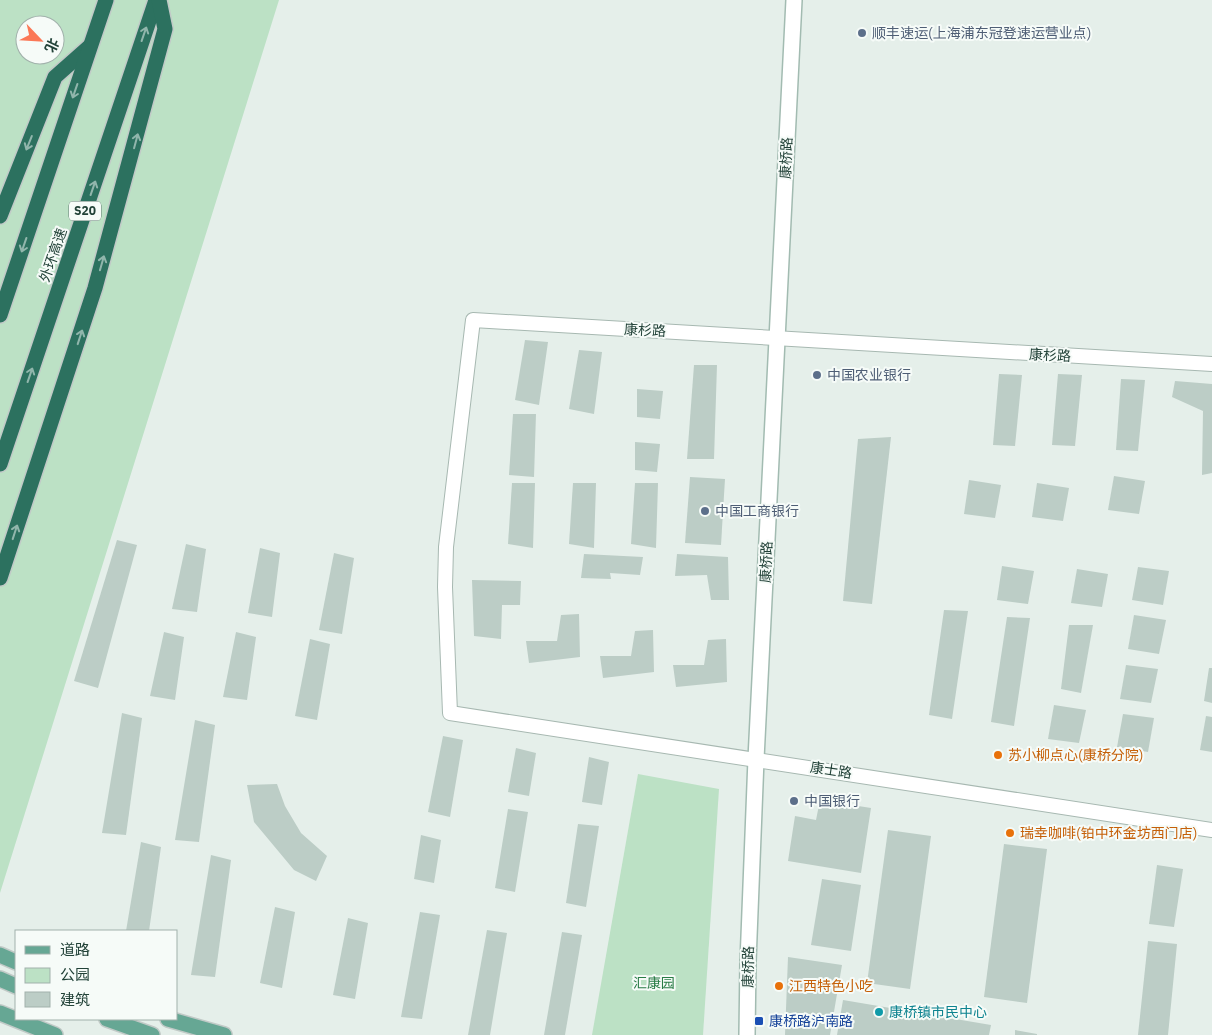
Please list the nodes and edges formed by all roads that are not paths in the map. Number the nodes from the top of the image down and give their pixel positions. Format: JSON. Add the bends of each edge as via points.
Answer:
{"nodes":[{"id":1,"x":106,"y":0,"type":"edge"},
{"id":2,"x":157,"y":0,"type":"edge"},
{"id":3,"x":794,"y":0,"type":"edge"},
{"id":4,"x":91,"y":45,"type":"junction"},
{"id":5,"x":0,"y":216,"type":"edge"},
{"id":6,"x":0,"y":315,"type":"edge"},
{"id":7,"x":777,"y":338,"type":"junction"},
{"id":8,"x":1212,"y":364,"type":"edge"},
{"id":9,"x":0,"y":464,"type":"edge"},
{"id":10,"x":0,"y":578,"type":"edge"},
{"id":11,"x":450,"y":713,"type":"joint"},
{"id":12,"x":756,"y":759,"type":"junction"},
{"id":13,"x":1212,"y":830,"type":"edge"},
{"id":14,"x":0,"y":955,"type":"edge"},
{"id":15,"x":15,"y":962,"type":"edge"},
{"id":16,"x":0,"y":979,"type":"edge"},
{"id":17,"x":15,"y":986,"type":"edge"},
{"id":18,"x":0,"y":1014,"type":"edge"},
{"id":19,"x":15,"y":1020,"type":"edge"},
{"id":20,"x":16,"y":1020,"type":"edge"},
{"id":21,"x":110,"y":1020,"type":"edge"},
{"id":22,"x":172,"y":1020,"type":"edge"},
{"id":23,"x":55,"y":1035,"type":"edge"},
{"id":24,"x":152,"y":1035,"type":"edge"},
{"id":25,"x":224,"y":1035,"type":"edge"},
{"id":26,"x":747,"y":1035,"type":"edge"}],
"edges":[{"from":1,"to":4,"type":"highway"},
{"from":9,"to":2,"type":"highway","name":"外环高速","number":"S20","one_way":true},
{"from":10,"to":2,"type":"highway","one_way":true,"via":[[110,238],[165,29]]},
{"from":3,"to":7,"type":"main road","name":"康桥路"},
{"from":4,"to":5,"type":"highway","one_way":true,"via":[[55,77]]},
{"from":4,"to":6,"type":"highway","one_way":true},
{"from":7,"to":8,"type":"street","name":"康杉路"},
{"from":7,"to":11,"type":"street","name":"康杉路","via":[[473,320],[446,548]]},
{"from":7,"to":12,"type":"main road","name":"康桥路"},
{"from":11,"to":12,"type":"street","name":"康士路"},
{"from":12,"to":13,"type":"street","name":"康士路"},
{"from":12,"to":26,"type":"main road","name":"康桥路"},
{"from":14,"to":15,"type":"main road"},
{"from":16,"to":17,"type":"main road"},
{"from":18,"to":19,"type":"main road"},
{"from":20,"to":23,"type":"main road"},
{"from":21,"to":24,"type":"main road"},
{"from":22,"to":25,"type":"main road"}]}
